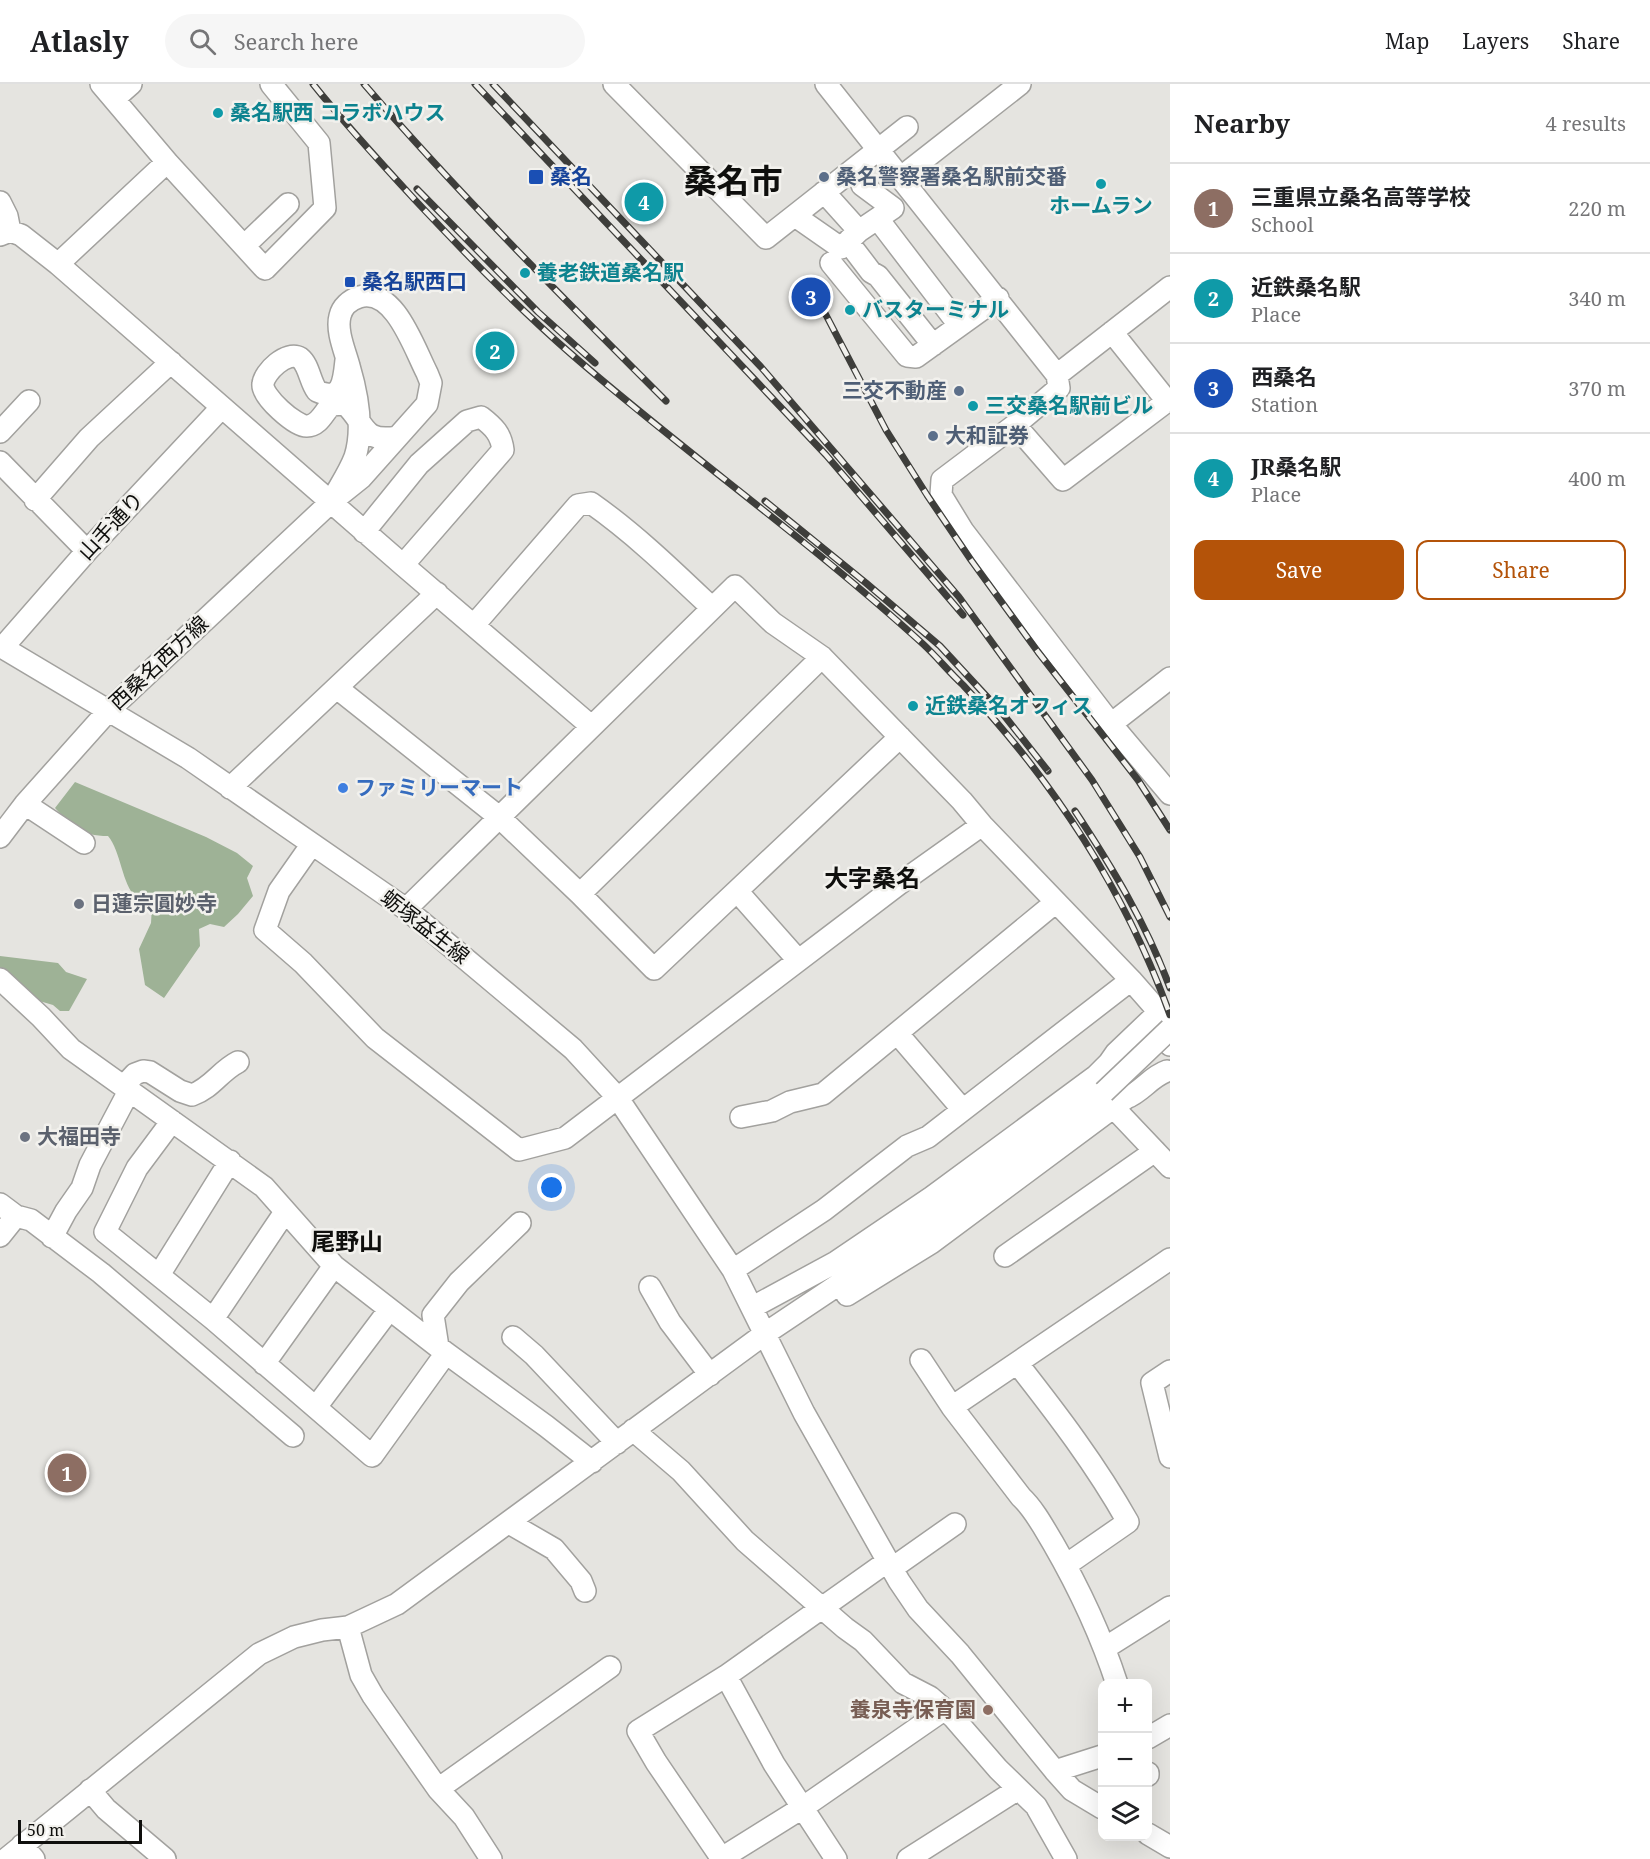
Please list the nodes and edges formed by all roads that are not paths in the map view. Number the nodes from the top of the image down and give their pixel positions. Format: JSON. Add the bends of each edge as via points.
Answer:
{"nodes":[{"id":1,"x":131,"y":84,"type":"edge"},
{"id":2,"x":271,"y":84,"type":"edge"},
{"id":3,"x":614,"y":84,"type":"edge"},
{"id":4,"x":826,"y":84,"type":"edge"},
{"id":5,"x":1020,"y":84,"type":"edge"},
{"id":6,"x":108,"y":92,"type":"edge"},
{"id":7,"x":907,"y":127,"type":"dead end"},
{"id":8,"x":878,"y":150,"type":"junction"},
{"id":9,"x":168,"y":162,"type":"junction"},
{"id":10,"x":860,"y":175,"type":"junction"},
{"id":11,"x":900,"y":178,"type":"junction"},
{"id":12,"x":824,"y":192,"type":"junction"},
{"id":13,"x":0,"y":202,"type":"edge"},
{"id":14,"x":288,"y":204,"type":"dead end"},
{"id":15,"x":795,"y":216,"type":"junction"},
{"id":16,"x":884,"y":227,"type":"dead end"},
{"id":17,"x":5,"y":233,"type":"edge"},
{"id":18,"x":847,"y":243,"type":"junction"},
{"id":19,"x":244,"y":246,"type":"junction"},
{"id":20,"x":58,"y":264,"type":"junction"},
{"id":21,"x":1170,"y":287,"type":"edge"},
{"id":22,"x":998,"y":298,"type":"junction"},
{"id":23,"x":959,"y":325,"type":"junction"},
{"id":24,"x":1113,"y":332,"type":"junction"},
{"id":25,"x":933,"y":345,"type":"junction"},
{"id":26,"x":347,"y":356,"type":"junction"},
{"id":27,"x":171,"y":362,"type":"junction"},
{"id":28,"x":1058,"y":382,"type":"junction"},
{"id":29,"x":1168,"y":400,"type":"edge"},
{"id":30,"x":29,"y":401,"type":"dead end"},
{"id":31,"x":222,"y":407,"type":"junction"},
{"id":32,"x":359,"y":424,"type":"junction"},
{"id":33,"x":1015,"y":425,"type":"junction"},
{"id":34,"x":0,"y":432,"type":"edge"},
{"id":35,"x":397,"y":437,"type":"junction"},
{"id":36,"x":0,"y":462,"type":"edge"},
{"id":37,"x":35,"y":500,"type":"junction"},
{"id":38,"x":331,"y":502,"type":"junction"},
{"id":39,"x":364,"y":532,"type":"junction"},
{"id":40,"x":87,"y":551,"type":"junction"},
{"id":41,"x":403,"y":565,"type":"junction"},
{"id":42,"x":437,"y":593,"type":"junction"},
{"id":43,"x":712,"y":608,"type":"junction"},
{"id":44,"x":474,"y":625,"type":"junction"},
{"id":45,"x":1,"y":647,"type":"edge"},
{"id":46,"x":822,"y":657,"type":"junction"},
{"id":47,"x":1170,"y":678,"type":"edge"},
{"id":48,"x":337,"y":688,"type":"junction"},
{"id":49,"x":109,"y":710,"type":"junction"},
{"id":50,"x":1111,"y":724,"type":"junction"},
{"id":51,"x":591,"y":726,"type":"junction"},
{"id":52,"x":900,"y":737,"type":"junction"},
{"id":53,"x":230,"y":788,"type":"junction"},
{"id":54,"x":1170,"y":794,"type":"edge"},
{"id":55,"x":25,"y":804,"type":"junction"},
{"id":56,"x":499,"y":817,"type":"junction"},
{"id":57,"x":982,"y":825,"type":"junction"},
{"id":58,"x":0,"y":837,"type":"edge"},
{"id":59,"x":84,"y":843,"type":"dead end"},
{"id":60,"x":312,"y":844,"type":"junction"},
{"id":61,"x":737,"y":891,"type":"junction"},
{"id":62,"x":580,"y":894,"type":"junction"},
{"id":63,"x":1056,"y":902,"type":"junction"},
{"id":64,"x":406,"y":909,"type":"junction"},
{"id":65,"x":798,"y":960,"type":"junction"},
{"id":66,"x":0,"y":980,"type":"edge"},
{"id":67,"x":1131,"y":980,"type":"junction"},
{"id":68,"x":1165,"y":1021,"type":"edge"},
{"id":69,"x":897,"y":1034,"type":"junction"},
{"id":70,"x":1170,"y":1045,"type":"edge"},
{"id":71,"x":237,"y":1062,"type":"dead end"},
{"id":72,"x":1169,"y":1071,"type":"edge"},
{"id":73,"x":126,"y":1089,"type":"junction"},
{"id":74,"x":617,"y":1097,"type":"junction"},
{"id":75,"x":1109,"y":1100,"type":"junction"},
{"id":76,"x":963,"y":1110,"type":"junction"},
{"id":77,"x":741,"y":1117,"type":"dead end"},
{"id":78,"x":172,"y":1121,"type":"junction"},
{"id":79,"x":1155,"y":1151,"type":"junction"},
{"id":80,"x":230,"y":1161,"type":"junction"},
{"id":81,"x":1170,"y":1167,"type":"edge"},
{"id":82,"x":8,"y":1210,"type":"edge"},
{"id":83,"x":285,"y":1212,"type":"junction"},
{"id":84,"x":520,"y":1222,"type":"dead end"},
{"id":85,"x":0,"y":1236,"type":"edge"},
{"id":86,"x":52,"y":1237,"type":"junction"},
{"id":87,"x":1005,"y":1256,"type":"dead end"},
{"id":88,"x":1170,"y":1259,"type":"edge"},
{"id":89,"x":334,"y":1266,"type":"junction"},
{"id":90,"x":733,"y":1270,"type":"junction"},
{"id":91,"x":159,"y":1275,"type":"junction"},
{"id":92,"x":650,"y":1287,"type":"dead end"},
{"id":93,"x":753,"y":1307,"type":"junction"},
{"id":94,"x":389,"y":1310,"type":"junction"},
{"id":95,"x":213,"y":1319,"type":"junction"},
{"id":96,"x":513,"y":1337,"type":"dead end"},
{"id":97,"x":768,"y":1338,"type":"junction"},
{"id":98,"x":442,"y":1350,"type":"junction"},
{"id":99,"x":921,"y":1360,"type":"dead end"},
{"id":100,"x":1017,"y":1362,"type":"junction"},
{"id":101,"x":264,"y":1364,"type":"junction"},
{"id":102,"x":1170,"y":1371,"type":"edge"},
{"id":103,"x":710,"y":1375,"type":"junction"},
{"id":104,"x":316,"y":1407,"type":"junction"},
{"id":105,"x":952,"y":1407,"type":"junction"},
{"id":106,"x":293,"y":1436,"type":"dead end"},
{"id":107,"x":625,"y":1436,"type":"junction"},
{"id":108,"x":1170,"y":1457,"type":"edge"},
{"id":109,"x":592,"y":1462,"type":"junction"},
{"id":110,"x":509,"y":1523,"type":"junction"},
{"id":111,"x":954,"y":1524,"type":"dead end"},
{"id":112,"x":890,"y":1565,"type":"junction"},
{"id":113,"x":1066,"y":1565,"type":"junction"},
{"id":114,"x":585,"y":1591,"type":"dead end"},
{"id":115,"x":822,"y":1607,"type":"junction"},
{"id":116,"x":1170,"y":1607,"type":"edge"},
{"id":117,"x":348,"y":1627,"type":"junction"},
{"id":118,"x":1105,"y":1648,"type":"junction"},
{"id":119,"x":610,"y":1667,"type":"dead end"},
{"id":120,"x":726,"y":1676,"type":"junction"},
{"id":121,"x":1116,"y":1679,"type":"edge"},
{"id":122,"x":945,"y":1709,"type":"junction"},
{"id":123,"x":1170,"y":1725,"type":"edge"},
{"id":124,"x":1152,"y":1736,"type":"edge"},
{"id":125,"x":1098,"y":1757,"type":"edge"},
{"id":126,"x":1055,"y":1771,"type":"junction"},
{"id":127,"x":438,"y":1789,"type":"junction"},
{"id":128,"x":1018,"y":1789,"type":"junction"},
{"id":129,"x":90,"y":1790,"type":"junction"},
{"id":130,"x":1098,"y":1806,"type":"edge"},
{"id":131,"x":802,"y":1809,"type":"junction"},
{"id":132,"x":1152,"y":1836,"type":"edge"},
{"id":133,"x":1170,"y":1847,"type":"edge"},
{"id":134,"x":28,"y":1852,"type":"edge"},
{"id":135,"x":6,"y":1859,"type":"edge"},
{"id":136,"x":165,"y":1859,"type":"edge"},
{"id":137,"x":491,"y":1859,"type":"edge"},
{"id":138,"x":722,"y":1859,"type":"edge"},
{"id":139,"x":836,"y":1859,"type":"edge"},
{"id":140,"x":908,"y":1859,"type":"edge"},
{"id":141,"x":1066,"y":1859,"type":"edge"}],
"edges":[{"from":1,"to":6,"type":"street"},
{"from":2,"to":19,"type":"street","via":[[319,143],[325,208],[265,269]]},
{"from":3,"to":15,"type":"street","via":[[766,238]]},
{"from":4,"to":8,"type":"street"},
{"from":5,"to":11,"type":"street"},
{"from":6,"to":9,"type":"street"},
{"from":7,"to":8,"type":"street"},
{"from":8,"to":10,"type":"street"},
{"from":8,"to":11,"type":"street"},
{"from":9,"to":19,"type":"street"},
{"from":9,"to":20,"type":"street"},
{"from":10,"to":12,"type":"street"},
{"from":10,"to":18,"type":"street"},
{"from":10,"to":18,"type":"street","via":[[893,208]]},
{"from":11,"to":22,"type":"street"},
{"from":12,"to":15,"type":"street"},
{"from":12,"to":18,"type":"street"},
{"from":13,"to":17,"type":"street","via":[[7,216]]},
{"from":14,"to":19,"type":"street"},
{"from":15,"to":18,"type":"street"},
{"from":16,"to":23,"type":"street"},
{"from":17,"to":20,"type":"street","via":[[21,235]]},
{"from":18,"to":25,"type":"street"},
{"from":18,"to":25,"type":"street","via":[[907,356],[916,357]]},
{"from":20,"to":27,"type":"street"},
{"from":21,"to":24,"type":"street"},
{"from":22,"to":23,"type":"street"},
{"from":22,"to":28,"type":"street"},
{"from":23,"to":25,"type":"street"},
{"from":24,"to":28,"type":"street"},
{"from":24,"to":29,"type":"street"},
{"from":26,"to":32,"type":"street"},
{"from":26,"to":32,"type":"street","via":[[344,380],[336,392],[317,391],[303,361],[293,355],[283,358],[262,385],[266,396],[298,425],[315,424],[331,405],[339,404],[352,410]]},
{"from":26,"to":35,"type":"street","via":[[339,327],[340,315],[355,298],[378,297],[396,314],[431,383],[427,404]]},
{"from":27,"to":31,"type":"street"},
{"from":27,"to":37,"type":"street","via":[[89,438]]},
{"from":28,"to":33,"type":"street"},
{"from":29,"to":33,"type":"street","via":[[1063,480]]},
{"from":30,"to":34,"type":"street"},
{"from":31,"to":38,"type":"street"},
{"from":31,"to":40,"type":"street","name":"山手通り"},
{"from":32,"to":35,"type":"street","via":[[377,438]]},
{"from":32,"to":38,"type":"street","via":[[355,455]]},
{"from":33,"to":50,"type":"street","via":[[942,480],[942,495],[963,531]]},
{"from":35,"to":38,"type":"street","via":[[361,478]]},
{"from":36,"to":37,"type":"street"},
{"from":37,"to":40,"type":"street"},
{"from":38,"to":39,"type":"street"},
{"from":38,"to":49,"type":"street","name":"西桑名西方線"},
{"from":39,"to":41,"type":"street"},
{"from":39,"to":41,"type":"street","via":[[419,464],[466,421],[481,417],[494,427],[503,450]]},
{"from":40,"to":45,"type":"street","name":"山手通り"},
{"from":41,"to":42,"type":"street"},
{"from":42,"to":44,"type":"street"},
{"from":42,"to":48,"type":"street"},
{"from":43,"to":44,"type":"street","via":[[651,550],[591,503],[578,505]]},
{"from":43,"to":46,"type":"street","via":[[735,586],[773,623]]},
{"from":43,"to":51,"type":"street"},
{"from":44,"to":51,"type":"street"},
{"from":45,"to":49,"type":"street","name":"蛎塚益生線"},
{"from":46,"to":52,"type":"street"},
{"from":46,"to":62,"type":"street"},
{"from":47,"to":50,"type":"street"},
{"from":48,"to":53,"type":"street"},
{"from":48,"to":56,"type":"street"},
{"from":49,"to":53,"type":"street","name":"蛎塚益生線"},
{"from":49,"to":55,"type":"street","name":"西桑名西方線"},
{"from":50,"to":54,"type":"street"},
{"from":51,"to":56,"type":"street"},
{"from":52,"to":57,"type":"street"},
{"from":52,"to":61,"type":"street"},
{"from":53,"to":60,"type":"street","name":"蛎塚益生線"},
{"from":55,"to":58,"type":"street","name":"西桑名西方線"},
{"from":55,"to":59,"type":"street"},
{"from":56,"to":62,"type":"street"},
{"from":56,"to":64,"type":"street"},
{"from":57,"to":63,"type":"street"},
{"from":57,"to":65,"type":"street"},
{"from":60,"to":64,"type":"street","name":"蛎塚益生線"},
{"from":60,"to":74,"type":"street","via":[[279,891],[265,930],[303,963],[375,1038],[519,1150],[565,1138]]},
{"from":61,"to":62,"type":"street","via":[[654,969]]},
{"from":61,"to":65,"type":"street"},
{"from":63,"to":67,"type":"street"},
{"from":63,"to":69,"type":"street"},
{"from":64,"to":74,"type":"street","name":"蛎塚益生線","via":[[573,1050]]},
{"from":65,"to":74,"type":"street"},
{"from":66,"to":73,"type":"street","via":[[71,1049]]},
{"from":67,"to":68,"type":"street"},
{"from":67,"to":76,"type":"street"},
{"from":68,"to":70,"type":"street"},
{"from":68,"to":75,"type":"street","bridge":true},
{"from":68,"to":93,"type":"street","via":[[1116,1053],[1096,1076],[932,1197],[836,1262]]},
{"from":69,"to":76,"type":"street"},
{"from":69,"to":77,"type":"street","via":[[823,1094],[790,1102],[771,1112]]},
{"from":71,"to":73,"type":"street","via":[[213,1084],[192,1095],[143,1071],[135,1074]]},
{"from":72,"to":75,"type":"street","via":[[1155,1075],[1134,1095]]},
{"from":73,"to":78,"type":"street"},
{"from":73,"to":86,"type":"street","via":[[82,1188]]},
{"from":74,"to":90,"type":"street","name":"蛎塚益生線"},
{"from":75,"to":79,"type":"street"},
{"from":75,"to":97,"type":"street"},
{"from":76,"to":90,"type":"street","via":[[928,1137],[907,1146],[796,1230]]},
{"from":78,"to":80,"type":"street"},
{"from":78,"to":91,"type":"street","via":[[137,1168],[105,1232]]},
{"from":79,"to":81,"type":"street"},
{"from":79,"to":87,"type":"street"},
{"from":80,"to":83,"type":"street","via":[[264,1187]]},
{"from":80,"to":91,"type":"street"},
{"from":82,"to":85,"type":"street"},
{"from":82,"to":86,"type":"street","via":[[31,1220]]},
{"from":83,"to":89,"type":"street"},
{"from":83,"to":95,"type":"street"},
{"from":84,"to":98,"type":"street","via":[[459,1282],[433,1315]]},
{"from":86,"to":106,"type":"street","via":[[101,1273]]},
{"from":88,"to":100,"type":"street"},
{"from":89,"to":94,"type":"street"},
{"from":89,"to":101,"type":"street"},
{"from":90,"to":93,"type":"street","name":"蛎塚益生線"},
{"from":91,"to":95,"type":"street"},
{"from":92,"to":103,"type":"street","via":[[670,1322]]},
{"from":93,"to":97,"type":"street","name":"蛎塚益生線"},
{"from":94,"to":98,"type":"street"},
{"from":94,"to":104,"type":"street"},
{"from":95,"to":101,"type":"street"},
{"from":96,"to":107,"type":"street"},
{"from":97,"to":103,"type":"street"},
{"from":97,"to":112,"type":"street","name":"蛎塚益生線","via":[[804,1413]]},
{"from":98,"to":104,"type":"street","via":[[372,1456]]},
{"from":98,"to":109,"type":"street"},
{"from":99,"to":105,"type":"street"},
{"from":100,"to":105,"type":"street"},
{"from":100,"to":113,"type":"street","via":[[1071,1432],[1128,1522]]},
{"from":101,"to":104,"type":"street"},
{"from":102,"to":108,"type":"street","via":[[1152,1383]]},
{"from":103,"to":107,"type":"street"},
{"from":105,"to":113,"type":"street","via":[[1026,1502]]},
{"from":107,"to":109,"type":"street"},
{"from":107,"to":115,"type":"street","via":[[681,1471],[745,1541]]},
{"from":109,"to":110,"type":"street"},
{"from":110,"to":114,"type":"street","via":[[554,1549]]},
{"from":110,"to":117,"type":"street","via":[[397,1604]]},
{"from":111,"to":112,"type":"street"},
{"from":112,"to":115,"type":"street"},
{"from":112,"to":126,"type":"street","name":"蛎塚益生線","via":[[918,1609],[960,1654]]},
{"from":113,"to":118,"type":"street"},
{"from":115,"to":120,"type":"street"},
{"from":115,"to":122,"type":"street","via":[[863,1641],[903,1683]]},
{"from":116,"to":118,"type":"street"},
{"from":117,"to":127,"type":"street","via":[[361,1675]]},
{"from":117,"to":129,"type":"street","via":[[294,1637],[260,1654]]},
{"from":118,"to":121,"type":"street"},
{"from":119,"to":127,"type":"street"},
{"from":120,"to":131,"type":"street"},
{"from":120,"to":138,"type":"street","via":[[638,1731]]},
{"from":122,"to":128,"type":"street"},
{"from":122,"to":131,"type":"street"},
{"from":123,"to":124,"type":"street"},
{"from":125,"to":126,"type":"street"},
{"from":126,"to":130,"type":"street","name":"蛎塚益生線","via":[[1072,1790]]},
{"from":127,"to":137,"type":"street","via":[[464,1817]]},
{"from":128,"to":140,"type":"street"},
{"from":128,"to":141,"type":"street","via":[[1036,1806]]},
{"from":129,"to":134,"type":"street"},
{"from":129,"to":136,"type":"street","via":[[106,1809]]},
{"from":131,"to":138,"type":"street"},
{"from":131,"to":139,"type":"street"},
{"from":132,"to":133,"type":"street"},
{"from":134,"to":135,"type":"street"}]}
